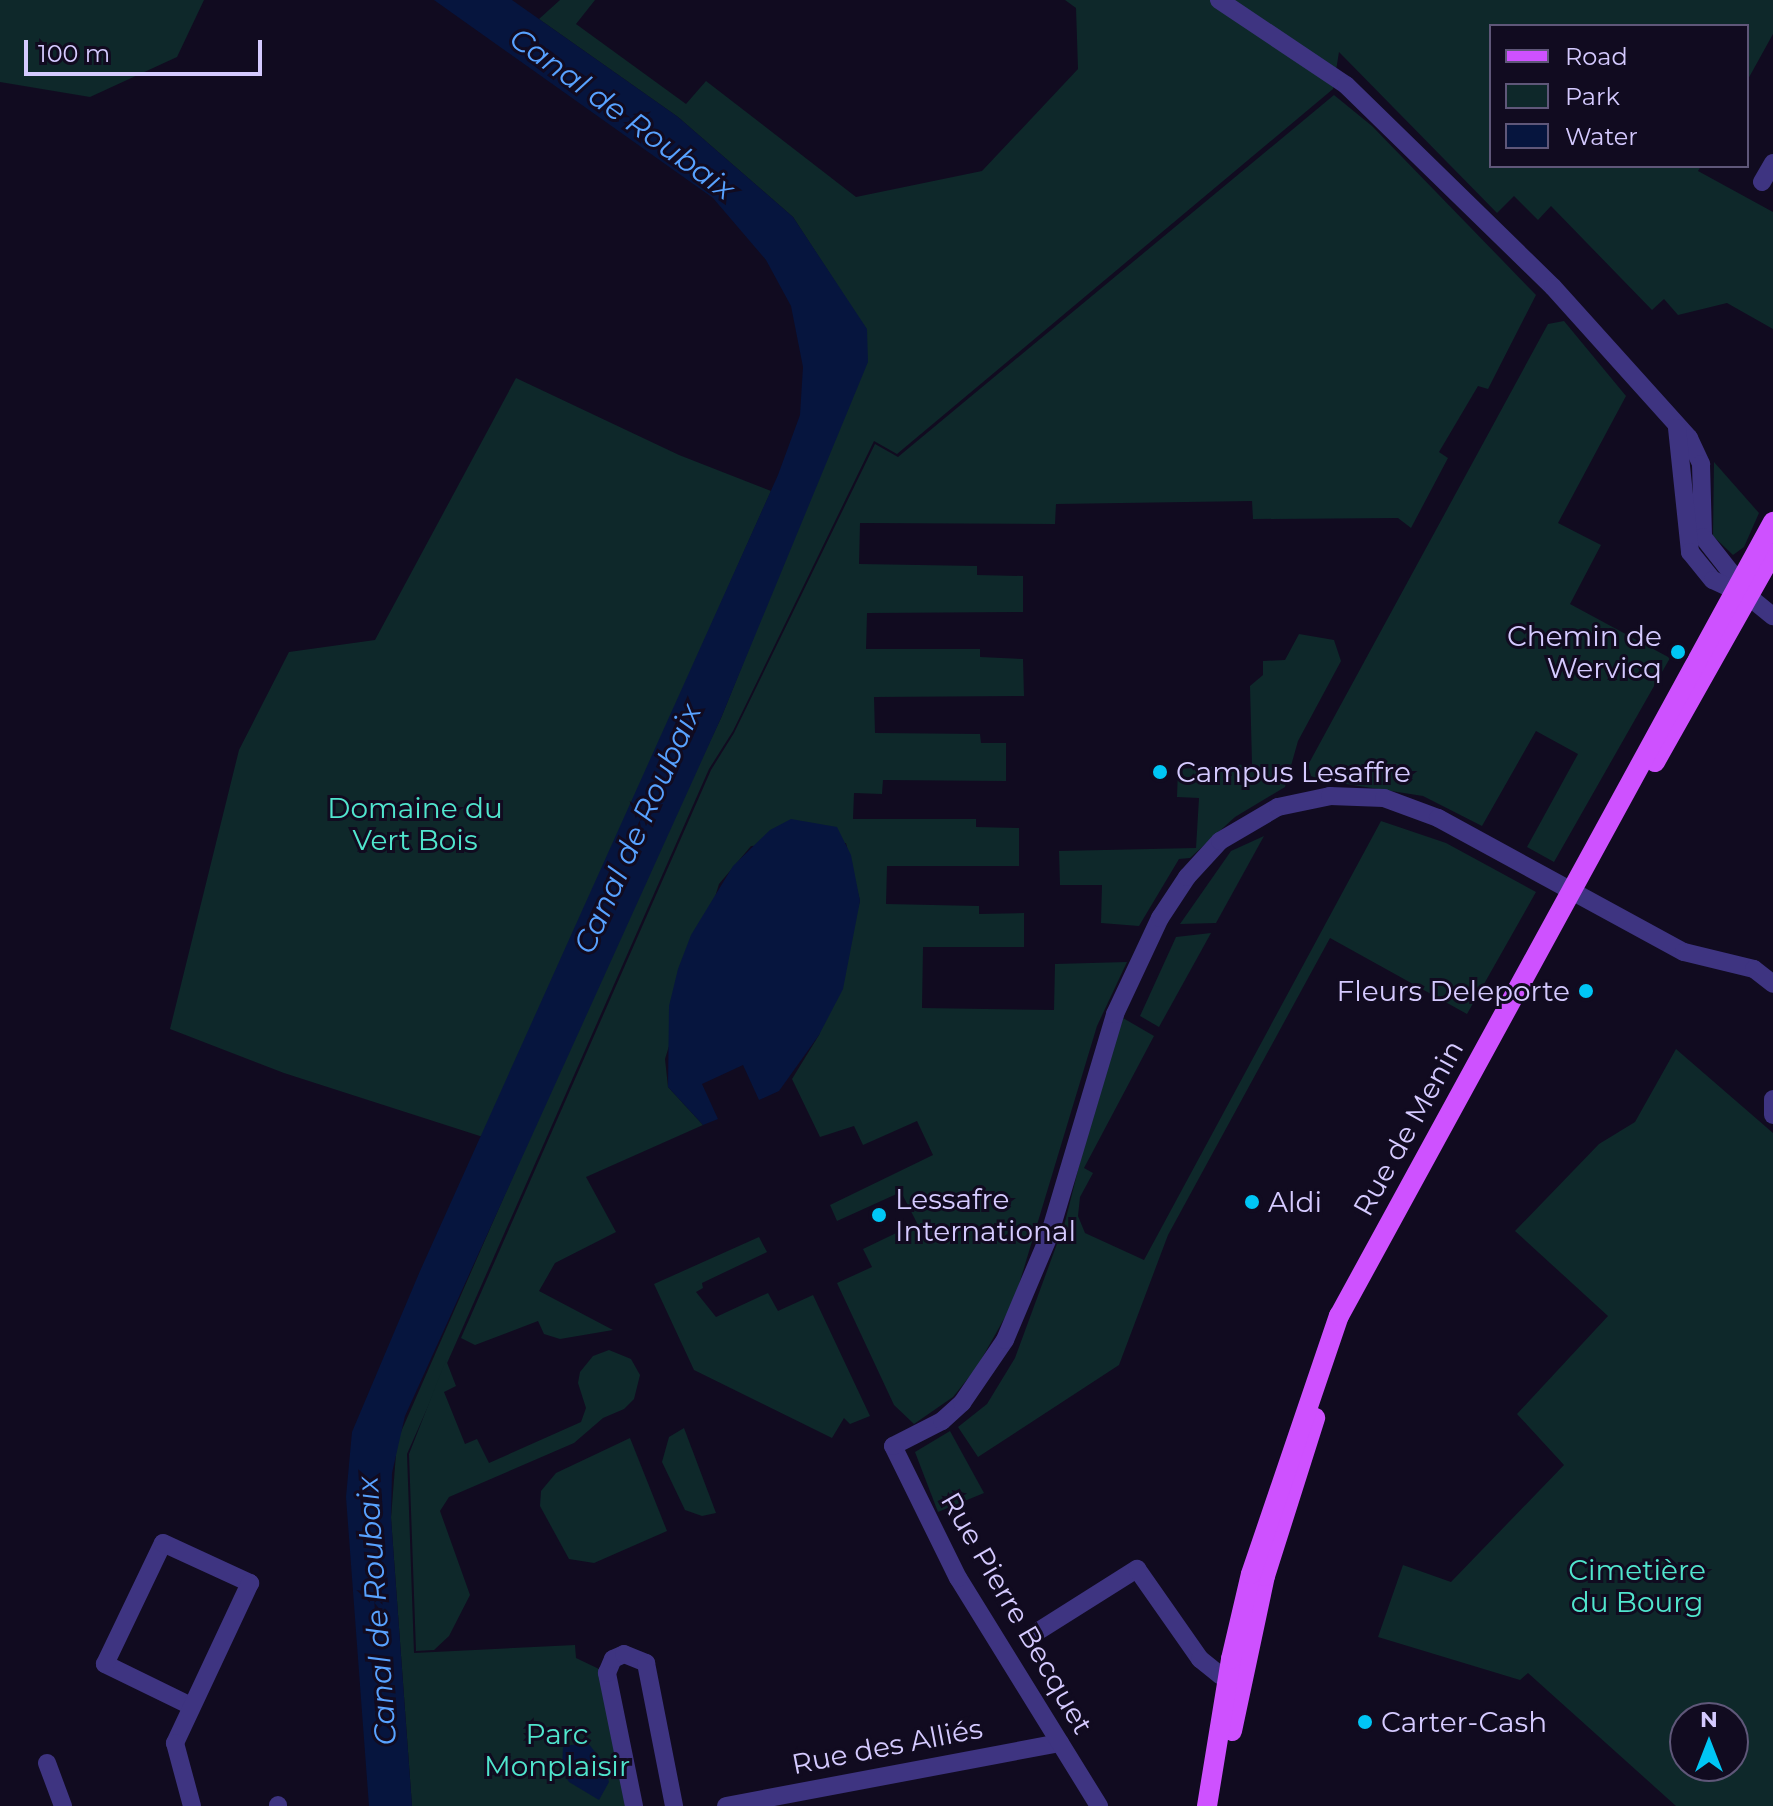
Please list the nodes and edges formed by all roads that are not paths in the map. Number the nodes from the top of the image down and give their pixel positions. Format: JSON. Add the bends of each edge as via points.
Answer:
{"nodes":[{"id":1,"x":1219,"y":0,"type":"edge"},
{"id":2,"x":1773,"y":163,"type":"edge"},
{"id":3,"x":1762,"y":182,"type":"dead end"},
{"id":4,"x":1773,"y":522,"type":"edge"},
{"id":5,"x":1773,"y":553,"type":"edge"},
{"id":6,"x":1741,"y":589,"type":"junction"},
{"id":7,"x":1773,"y":616,"type":"edge"},
{"id":8,"x":1576,"y":892,"type":"junction"},
{"id":9,"x":1773,"y":984,"type":"edge"},
{"id":10,"x":1773,"y":1099,"type":"edge"},
{"id":11,"x":1773,"y":1115,"type":"edge"},
{"id":12,"x":1040,"y":1630,"type":"dead end"},
{"id":13,"x":1234,"y":1679,"type":"junction"},
{"id":14,"x":191,"y":1706,"type":"junction"},
{"id":15,"x":1060,"y":1743,"type":"junction"},
{"id":16,"x":47,"y":1763,"type":"dead end"},
{"id":17,"x":63,"y":1806,"type":"edge"},
{"id":18,"x":192,"y":1806,"type":"edge"},
{"id":19,"x":634,"y":1806,"type":"edge"},
{"id":20,"x":674,"y":1806,"type":"edge"},
{"id":21,"x":726,"y":1806,"type":"edge"},
{"id":22,"x":1099,"y":1806,"type":"edge"},
{"id":23,"x":1207,"y":1806,"type":"edge"},
{"id":24,"x":1220,"y":1806,"type":"edge"}],
"edges":[{"from":1,"to":6,"type":"street","via":[[1346,85],[1561,296],[1699,457],[1705,543]]},
{"from":2,"to":3,"type":"street"},
{"from":4,"to":6,"type":"main road","name":"Rue de Menin"},
{"from":5,"to":6,"type":"main road","name":"Rue de Menin"},
{"from":6,"to":7,"type":"street"},
{"from":6,"to":8,"type":"main road","name":"Rue de Menin"},
{"from":8,"to":9,"type":"street","via":[[1684,952],[1754,969]]},
{"from":8,"to":13,"type":"main road","name":"Rue de Menin","via":[[1346,1333]]},
{"from":8,"to":15,"type":"street","name":"Rue Pierre Becquet","via":[[1438,818],[1384,798],[1345,795],[1297,801],[1259,816],[1220,841],[1175,894],[1095,1067],[1049,1236],[1005,1340],[962,1403],[893,1446],[958,1578]]},
{"from":10,"to":11,"type":"street"},
{"from":12,"to":13,"type":"street","via":[[1137,1569],[1200,1659]]},
{"from":13,"to":23,"type":"main road","name":"Rue de Menin"},
{"from":13,"to":24,"type":"main road","name":"Rue de Menin"},
{"from":14,"to":14,"type":"street","via":[[105,1664],[163,1543],[250,1583]]},
{"from":14,"to":18,"type":"street","via":[[175,1749]]},
{"from":15,"to":21,"type":"street","name":"Rue des Alliés"},
{"from":15,"to":22,"type":"street","name":"Rue Pierre Becquet"},
{"from":16,"to":17,"type":"street"},
{"from":19,"to":20,"type":"street","via":[[607,1673],[613,1659],[624,1654],[646,1663]]}]}
